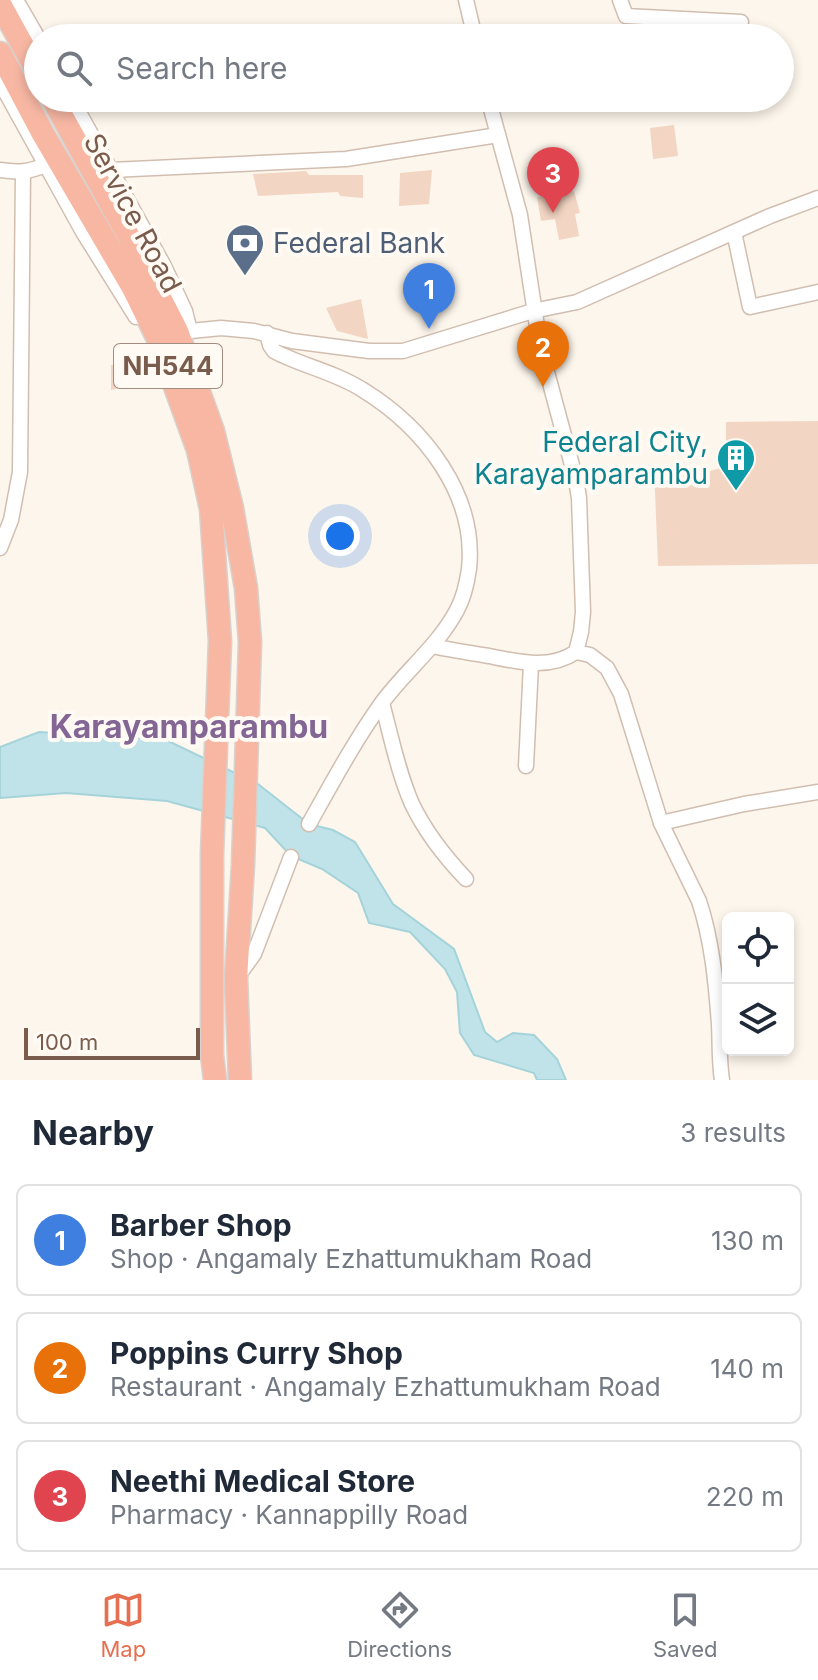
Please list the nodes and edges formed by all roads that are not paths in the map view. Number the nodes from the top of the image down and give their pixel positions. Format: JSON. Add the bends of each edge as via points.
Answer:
{"nodes":[{"id":1,"x":16,"y":0,"type":"edge"},
{"id":2,"x":466,"y":0,"type":"edge"},
{"id":3,"x":620,"y":0,"type":"edge"},
{"id":4,"x":0,"y":4,"type":"edge"},
{"id":5,"x":741,"y":22,"type":"dead end"},
{"id":6,"x":30,"y":24,"type":"edge"},
{"id":7,"x":472,"y":24,"type":"edge"},
{"id":8,"x":24,"y":48,"type":"edge"},
{"id":9,"x":0,"y":53,"type":"edge"},
{"id":10,"x":0,"y":82,"type":"edge"},
{"id":11,"x":24,"y":98,"type":"edge"},
{"id":12,"x":31,"y":112,"type":"edge"},
{"id":13,"x":60,"y":112,"type":"edge"},
{"id":14,"x":79,"y":112,"type":"edge"},
{"id":15,"x":492,"y":112,"type":"edge"},
{"id":16,"x":498,"y":135,"type":"junction"},
{"id":17,"x":45,"y":165,"type":"junction"},
{"id":18,"x":0,"y":170,"type":"edge"},
{"id":19,"x":111,"y":170,"type":"junction"},
{"id":20,"x":23,"y":172,"type":"junction"},
{"id":21,"x":818,"y":198,"type":"edge"},
{"id":22,"x":734,"y":232,"type":"junction"},
{"id":23,"x":818,"y":292,"type":"edge"},
{"id":24,"x":533,"y":311,"type":"junction"},
{"id":25,"x":175,"y":333,"type":"junction"},
{"id":26,"x":267,"y":333,"type":"junction"},
{"id":27,"x":0,"y":548,"type":"edge"},
{"id":28,"x":432,"y":646,"type":"junction"},
{"id":29,"x":576,"y":652,"type":"junction"},
{"id":30,"x":531,"y":664,"type":"junction"},
{"id":31,"x":382,"y":703,"type":"junction"},
{"id":32,"x":526,"y":766,"type":"dead end"},
{"id":33,"x":818,"y":792,"type":"edge"},
{"id":34,"x":661,"y":823,"type":"junction"},
{"id":35,"x":309,"y":824,"type":"dead end"},
{"id":36,"x":291,"y":857,"type":"dead end"},
{"id":37,"x":466,"y":879,"type":"dead end"},
{"id":38,"x":236,"y":979,"type":"junction"},
{"id":39,"x":215,"y":1080,"type":"edge"},
{"id":40,"x":240,"y":1080,"type":"edge"},
{"id":41,"x":722,"y":1080,"type":"edge"}],
"edges":[{"from":1,"to":6,"type":"street"},
{"from":2,"to":7,"type":"street"},
{"from":3,"to":5,"type":"street","via":[[626,16]]},
{"from":4,"to":8,"type":"highway"},
{"from":9,"to":11,"type":"highway","number":"NH544"},
{"from":10,"to":17,"type":"street"},
{"from":12,"to":25,"type":"highway","number":"NH544","via":[[133,288]]},
{"from":13,"to":25,"type":"highway","number":"NH544"},
{"from":14,"to":19,"type":"street","name":"Service Road"},
{"from":15,"to":16,"type":"street"},
{"from":16,"to":19,"type":"street","via":[[346,159]]},
{"from":16,"to":24,"type":"street","via":[[520,215]]},
{"from":17,"to":20,"type":"street"},
{"from":17,"to":25,"type":"street","via":[[142,326]]},
{"from":18,"to":20,"type":"street"},
{"from":19,"to":25,"type":"street","name":"Service Road","via":[[185,311]]},
{"from":20,"to":27,"type":"street","via":[[20,472]]},
{"from":21,"to":22,"type":"street"},
{"from":22,"to":23,"type":"street","via":[[750,307]]},
{"from":22,"to":24,"type":"street","via":[[577,302]]},
{"from":24,"to":26,"type":"street","via":[[386,353]]},
{"from":24,"to":29,"type":"street","via":[[579,498],[583,612]]},
{"from":25,"to":26,"type":"street","via":[[221,328]]},
{"from":25,"to":38,"type":"highway","number":"NH544","via":[[213,431],[246,588],[250,642]]},
{"from":25,"to":39,"type":"highway","number":"NH544","via":[[180,396],[211,509],[220,641],[212,854]]},
{"from":26,"to":28,"type":"street","via":[[277,353],[364,390],[423,441],[447,474],[463,511],[469,562],[459,607]]},
{"from":28,"to":30,"type":"street"},
{"from":28,"to":31,"type":"street"},
{"from":29,"to":30,"type":"street"},
{"from":29,"to":34,"type":"street","via":[[607,668],[621,694]]},
{"from":30,"to":32,"type":"street"},
{"from":31,"to":35,"type":"street"},
{"from":31,"to":37,"type":"street","via":[[411,801]]},
{"from":33,"to":34,"type":"street"},
{"from":34,"to":41,"type":"street","via":[[707,928]]},
{"from":36,"to":38,"type":"street","via":[[254,954]]},
{"from":38,"to":40,"type":"highway","number":"NH544"}]}
